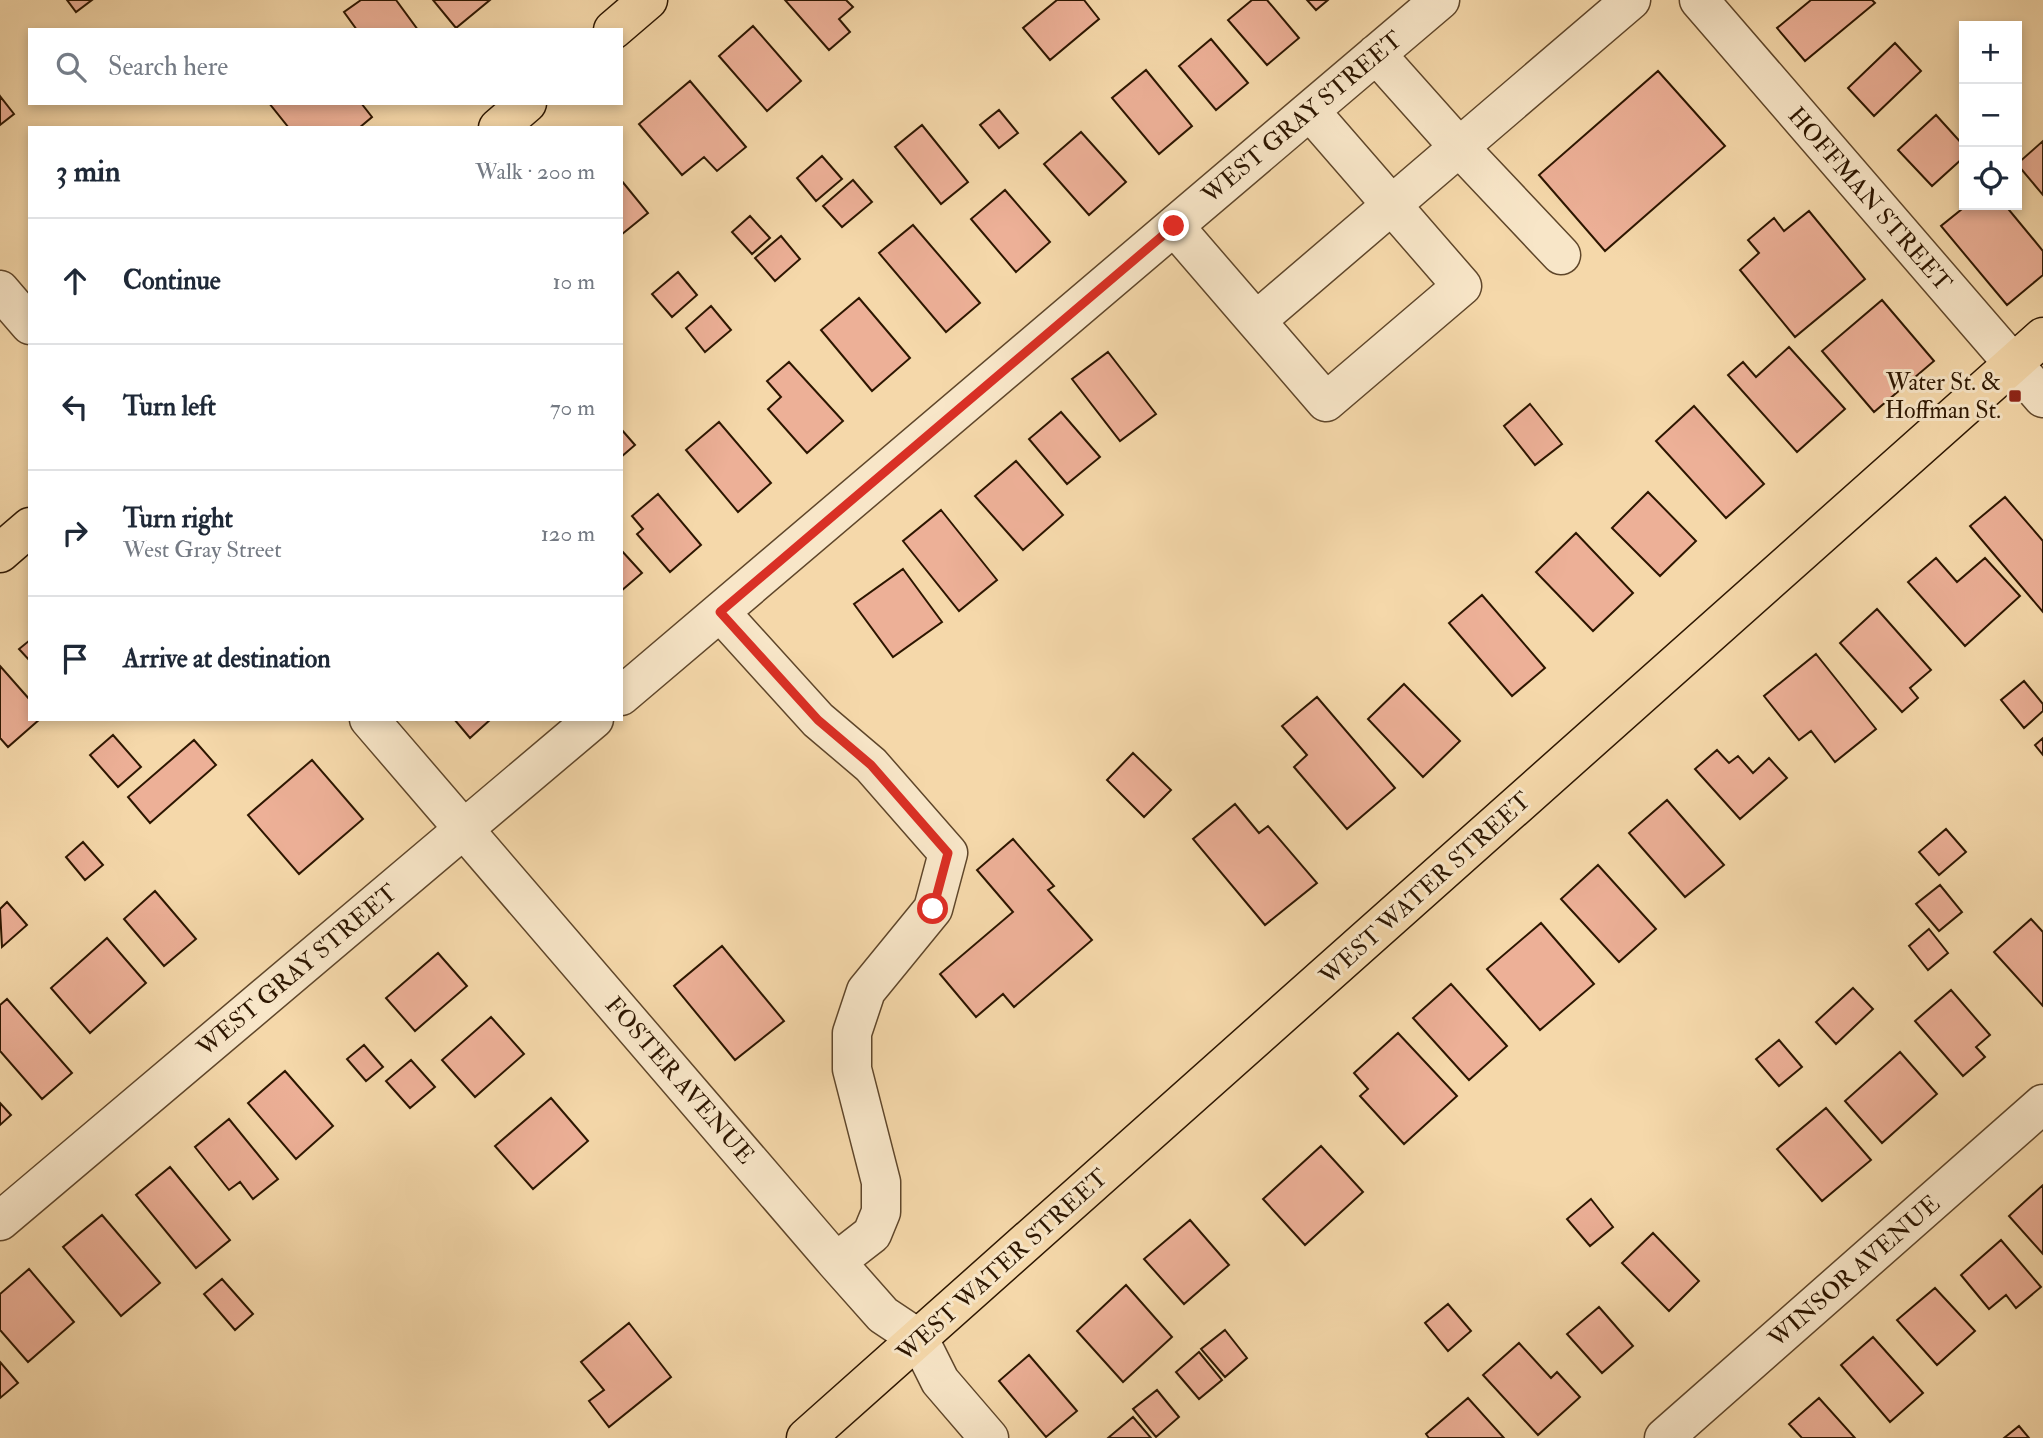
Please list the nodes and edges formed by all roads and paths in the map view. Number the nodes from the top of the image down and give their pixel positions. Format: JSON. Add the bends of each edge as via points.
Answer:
{"nodes":[{"id":1,"x":648,"y":0,"type":"edge"},
{"id":2,"x":1440,"y":0,"type":"edge"},
{"id":3,"x":1631,"y":0,"type":"edge"},
{"id":4,"x":1699,"y":0,"type":"edge"},
{"id":5,"x":615,"y":28,"type":"edge"},
{"id":6,"x":1376,"y":54,"type":"junction"},
{"id":7,"x":525,"y":105,"type":"edge"},
{"id":8,"x":1310,"y":111,"type":"junction"},
{"id":9,"x":500,"y":126,"type":"edge"},
{"id":10,"x":1459,"y":147,"type":"junction"},
{"id":11,"x":1392,"y":205,"type":"junction"},
{"id":12,"x":1174,"y":226,"type":"junction"},
{"id":13,"x":1561,"y":255,"type":"dead end"},
{"id":14,"x":0,"y":290,"type":"edge"},
{"id":15,"x":1256,"y":321,"type":"junction"},
{"id":16,"x":28,"y":323,"type":"edge"},
{"id":17,"x":2043,"y":337,"type":"edge"},
{"id":18,"x":2012,"y":363,"type":"junction"},
{"id":19,"x":2043,"y":398,"type":"edge"},
{"id":20,"x":28,"y":529,"type":"edge"},
{"id":21,"x":0,"y":553,"type":"edge"},
{"id":22,"x":720,"y":612,"type":"junction"},
{"id":23,"x":623,"y":694,"type":"edge"},
{"id":24,"x":371,"y":721,"type":"edge"},
{"id":25,"x":592,"y":721,"type":"edge"},
{"id":26,"x":464,"y":829,"type":"junction"},
{"id":27,"x":2043,"y":1104,"type":"edge"},
{"id":28,"x":0,"y":1221,"type":"edge"},
{"id":29,"x":836,"y":1262,"type":"junction"},
{"id":30,"x":919,"y":1339,"type":"junction"},
{"id":31,"x":806,"y":1438,"type":"edge"},
{"id":32,"x":989,"y":1438,"type":"edge"},
{"id":33,"x":1664,"y":1438,"type":"edge"}],
"edges":[{"from":1,"to":5,"type":"main road"},
{"from":2,"to":6,"type":"street","name":"WEST GRAY STREET"},
{"from":3,"to":10,"type":"street"},
{"from":4,"to":18,"type":"street","name":"HOFFMAN STREET"},
{"from":6,"to":8,"type":"street","name":"WEST GRAY STREET"},
{"from":6,"to":10,"type":"street"},
{"from":7,"to":9,"type":"main road"},
{"from":8,"to":11,"type":"street"},
{"from":8,"to":12,"type":"street","name":"WEST GRAY STREET"},
{"from":10,"to":11,"type":"street"},
{"from":10,"to":13,"type":"street"},
{"from":11,"to":15,"type":"street"},
{"from":11,"to":15,"type":"street","via":[[1462,286],[1326,402]]},
{"from":12,"to":15,"type":"street"},
{"from":12,"to":22,"type":"street","name":"WEST GRAY STREET"},
{"from":14,"to":16,"type":"street"},
{"from":17,"to":18,"type":"main road","name":"WEST WATER STREET"},
{"from":18,"to":19,"type":"street","name":"HOFFMAN STREET"},
{"from":18,"to":30,"type":"main road","name":"WEST WATER STREET"},
{"from":20,"to":21,"type":"main road"},
{"from":22,"to":23,"type":"street","name":"WEST GRAY STREET"},
{"from":22,"to":29,"type":"street","via":[[818,720],[871,765],[948,853],[933,909],[866,991],[852,1032],[852,1069],[881,1182],[881,1212],[872,1234]]},
{"from":24,"to":26,"type":"street","name":"FOSTER AVENUE"},
{"from":25,"to":26,"type":"street","name":"WEST GRAY STREET"},
{"from":26,"to":28,"type":"street","name":"WEST GRAY STREET"},
{"from":26,"to":29,"type":"street","name":"FOSTER AVENUE"},
{"from":27,"to":33,"type":"street","name":"WINSOR AVENUE"},
{"from":29,"to":30,"type":"street","name":"FOSTER AVENUE","via":[[883,1315]]},
{"from":30,"to":31,"type":"main road","name":"WEST WATER STREET"},
{"from":30,"to":32,"type":"street","name":"FOSTER AVENUE","via":[[940,1381]]}]}
